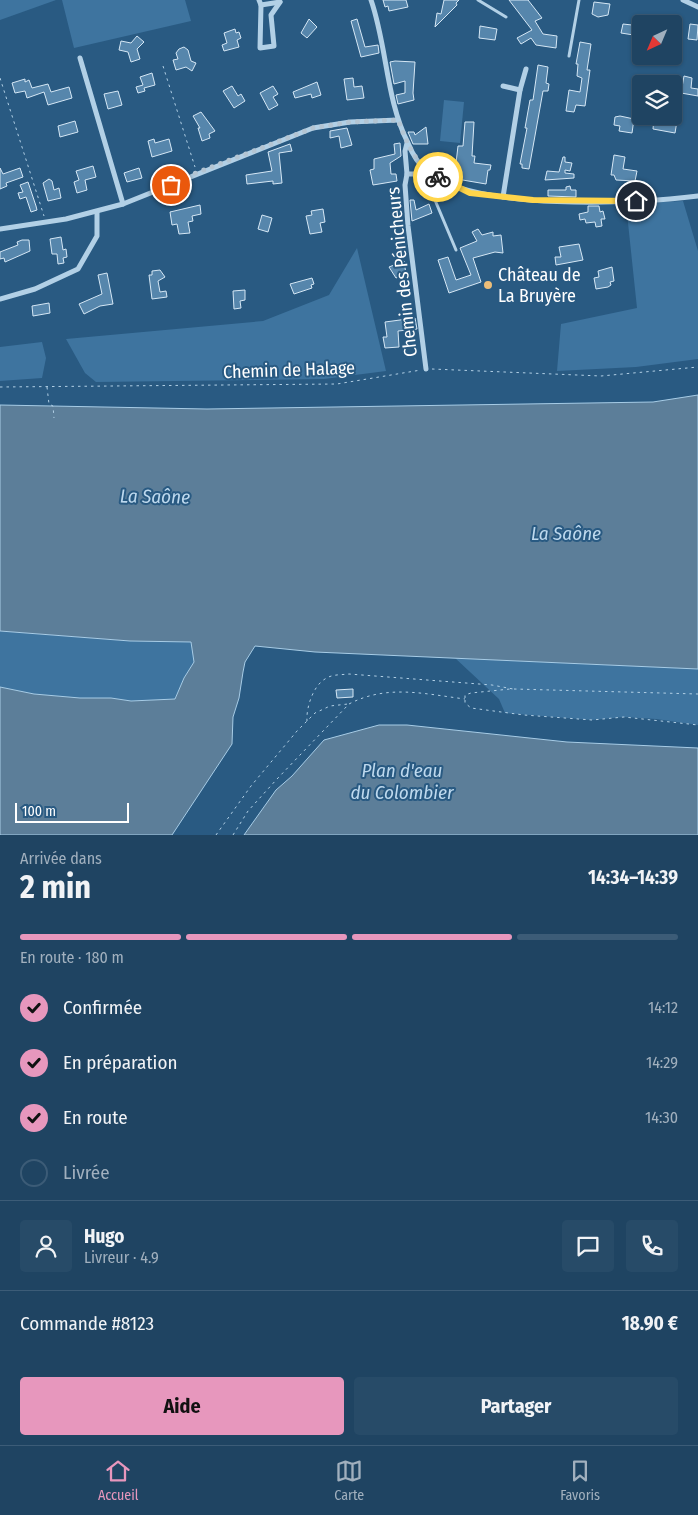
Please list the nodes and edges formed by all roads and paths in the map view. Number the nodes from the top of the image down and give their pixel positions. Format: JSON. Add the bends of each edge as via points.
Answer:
{"nodes":[{"id":1,"x":371,"y":0,"type":"edge"},
{"id":2,"x":478,"y":0,"type":"edge"},
{"id":3,"x":579,"y":0,"type":"edge"},
{"id":4,"x":684,"y":0,"type":"edge"},
{"id":5,"x":281,"y":1,"type":"edge"},
{"id":6,"x":260,"y":2,"type":"edge"},
{"id":7,"x":698,"y":7,"type":"edge"},
{"id":8,"x":506,"y":17,"type":"dead end"},
{"id":9,"x":569,"y":56,"type":"dead end"},
{"id":10,"x":80,"y":58,"type":"dead end"},
{"id":11,"x":163,"y":66,"type":"dead end"},
{"id":12,"x":526,"y":69,"type":"dead end"},
{"id":13,"x":0,"y":78,"type":"edge"},
{"id":14,"x":503,"y":86,"type":"dead end"},
{"id":15,"x":520,"y":90,"type":"junction"},
{"id":16,"x":398,"y":120,"type":"junction"},
{"id":17,"x":407,"y":143,"type":"junction"},
{"id":18,"x":196,"y":173,"type":"junction"},
{"id":19,"x":426,"y":173,"type":"junction"},
{"id":20,"x":407,"y":174,"type":"junction"},
{"id":21,"x":698,"y":196,"type":"edge"},
{"id":22,"x":503,"y":197,"type":"junction"},
{"id":23,"x":123,"y":204,"type":"junction"},
{"id":24,"x":97,"y":212,"type":"junction"},
{"id":25,"x":46,"y":222,"type":"junction"},
{"id":26,"x":0,"y":228,"type":"edge"},
{"id":27,"x":456,"y":250,"type":"dead end"},
{"id":28,"x":0,"y":299,"type":"edge"},
{"id":29,"x":698,"y":367,"type":"edge"},
{"id":30,"x":426,"y":369,"type":"junction"},
{"id":31,"x":0,"y":387,"type":"edge"},
{"id":32,"x":47,"y":387,"type":"junction"},
{"id":33,"x":54,"y":418,"type":"dead end"},
{"id":34,"x":514,"y":689,"type":"junction"},
{"id":35,"x":698,"y":694,"type":"edge"},
{"id":36,"x":465,"y":699,"type":"junction"},
{"id":37,"x":349,"y":704,"type":"junction"},
{"id":38,"x":307,"y":721,"type":"junction"},
{"id":39,"x":698,"y":725,"type":"edge"},
{"id":40,"x":216,"y":835,"type":"edge"},
{"id":41,"x":233,"y":835,"type":"edge"}],
"edges":[{"from":1,"to":16,"type":"street"},
{"from":2,"to":8,"type":"lane"},
{"from":3,"to":9,"type":"lane"},
{"from":4,"to":7,"type":"street"},
{"from":5,"to":6,"type":"street"},
{"from":5,"to":6,"type":"street","via":[[271,15],[274,46],[260,48]]},
{"from":10,"to":23,"type":"street"},
{"from":11,"to":18,"type":"path"},
{"from":12,"to":15,"type":"street"},
{"from":13,"to":25,"type":"path"},
{"from":14,"to":15,"type":"street"},
{"from":15,"to":22,"type":"street"},
{"from":16,"to":17,"type":"street"},
{"from":16,"to":18,"type":"street","via":[[350,122],[313,128]]},
{"from":17,"to":19,"type":"street"},
{"from":17,"to":20,"type":"street","name":"Chemin des Pénicheurs"},
{"from":18,"to":23,"type":"street","via":[[158,192]]},
{"from":19,"to":20,"type":"street"},
{"from":19,"to":22,"type":"street","via":[[470,193]]},
{"from":19,"to":27,"type":"lane"},
{"from":20,"to":30,"type":"street","name":"Chemin des Pénicheurs","via":[[404,185]]},
{"from":21,"to":22,"type":"street","via":[[618,202],[558,202]]},
{"from":23,"to":24,"type":"street"},
{"from":24,"to":25,"type":"street"},
{"from":24,"to":28,"type":"street","via":[[97,236],[78,269],[35,289]]},
{"from":25,"to":26,"type":"street"},
{"from":29,"to":30,"type":"path","name":"Chemin de Halage","via":[[601,376]]},
{"from":30,"to":32,"type":"path","name":"Chemin de Halage","via":[[337,384]]},
{"from":31,"to":32,"type":"path","name":"Chemin de Halage"},
{"from":32,"to":33,"type":"path","via":[[48,404],[53,406]]},
{"from":34,"to":35,"type":"path"},
{"from":34,"to":36,"type":"path","via":[[471,693]]},
{"from":34,"to":38,"type":"path","via":[[464,682],[348,674],[332,676],[324,679],[317,688],[308,708]]},
{"from":36,"to":37,"type":"path","via":[[397,690],[364,697]]},
{"from":36,"to":39,"type":"path","via":[[471,708],[505,713],[592,720],[656,719]]},
{"from":37,"to":38,"type":"path","via":[[330,706]]},
{"from":37,"to":41,"type":"path","via":[[248,811]]},
{"from":38,"to":40,"type":"path","via":[[251,786]]}]}
